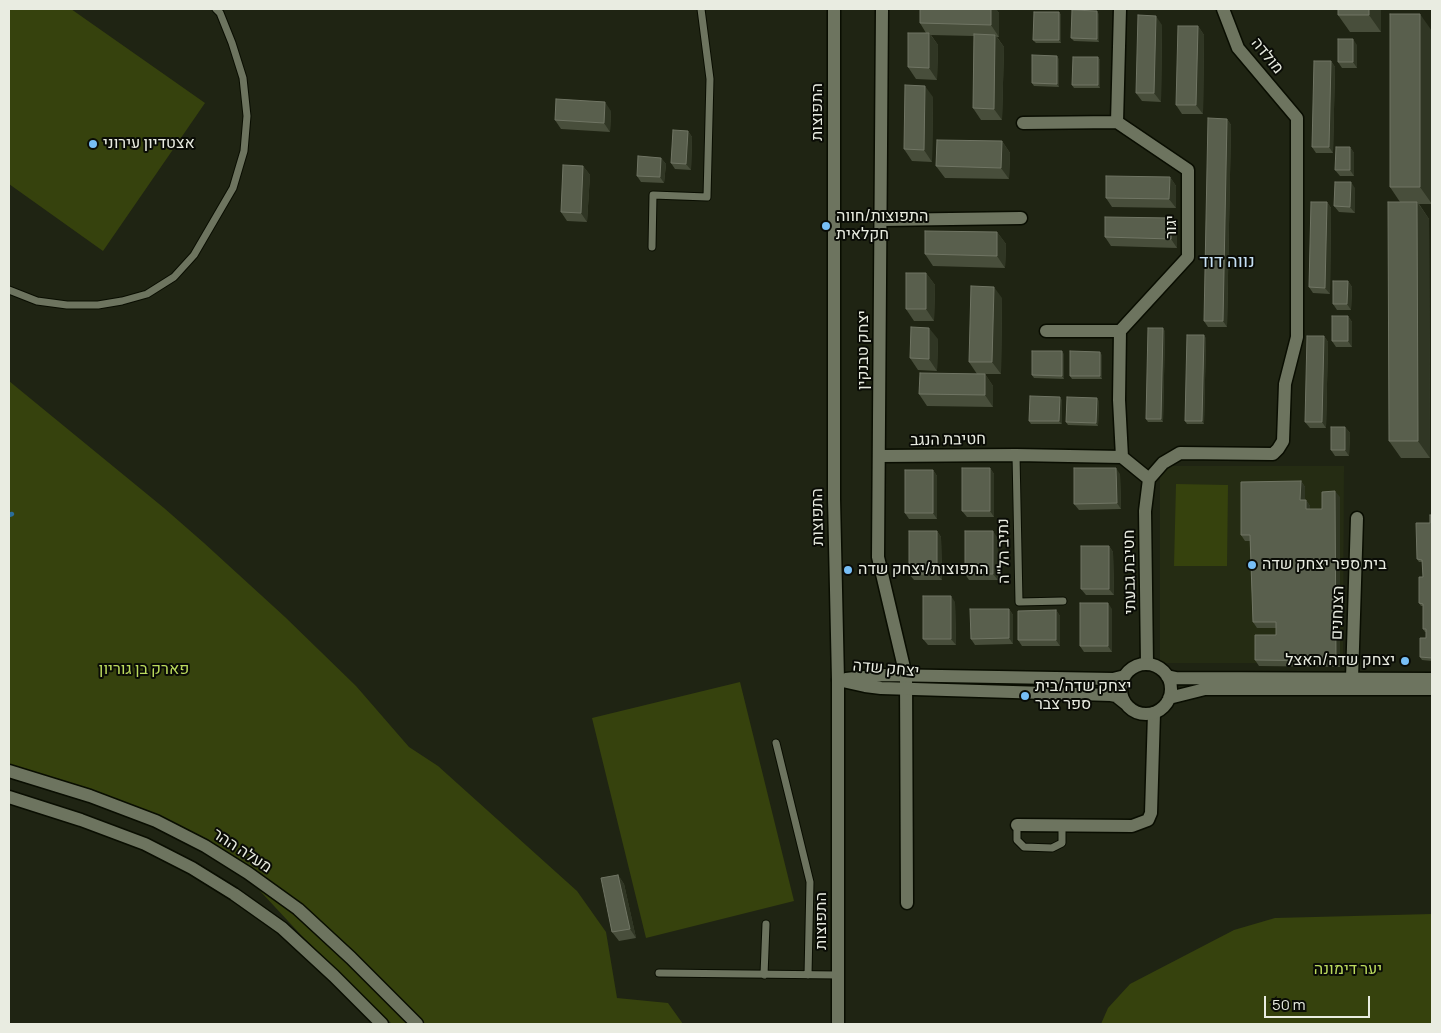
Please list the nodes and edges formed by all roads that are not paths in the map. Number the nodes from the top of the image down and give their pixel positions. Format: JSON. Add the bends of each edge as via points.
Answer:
{"nodes":[{"id":1,"x":216,"y":9,"type":"edge"},
{"id":2,"x":701,"y":9,"type":"edge"},
{"id":3,"x":834,"y":9,"type":"edge"},
{"id":4,"x":882,"y":9,"type":"edge"},
{"id":5,"x":1120,"y":9,"type":"edge"},
{"id":6,"x":1223,"y":9,"type":"edge"},
{"id":7,"x":1117,"y":122,"type":"junction"},
{"id":8,"x":1023,"y":123,"type":"dead end"},
{"id":9,"x":1020,"y":218,"type":"dead end"},
{"id":10,"x":881,"y":220,"type":"junction"},
{"id":11,"x":652,"y":247,"type":"dead end"},
{"id":12,"x":9,"y":290,"type":"edge"},
{"id":13,"x":1046,"y":331,"type":"dead end"},
{"id":14,"x":1120,"y":331,"type":"junction"},
{"id":15,"x":1016,"y":455,"type":"junction"},
{"id":16,"x":880,"y":456,"type":"junction"},
{"id":17,"x":1122,"y":457,"type":"junction"},
{"id":18,"x":1149,"y":479,"type":"junction"},
{"id":19,"x":1357,"y":518,"type":"dead end"},
{"id":20,"x":1063,"y":600,"type":"dead end"},
{"id":21,"x":1147,"y":664,"type":"junction"},
{"id":22,"x":1126,"y":676,"type":"junction"},
{"id":23,"x":1167,"y":676,"type":"junction"},
{"id":24,"x":1352,"y":679,"type":"junction"},
{"id":25,"x":1432,"y":679,"type":"edge"},
{"id":26,"x":838,"y":680,"type":"junction"},
{"id":27,"x":907,"y":682,"type":"junction"},
{"id":28,"x":1432,"y":689,"type":"edge"},
{"id":29,"x":1169,"y":698,"type":"junction"},
{"id":30,"x":1126,"y":704,"type":"junction"},
{"id":31,"x":1154,"y":713,"type":"junction"},
{"id":32,"x":776,"y":743,"type":"dead end"},
{"id":33,"x":9,"y":771,"type":"edge"},
{"id":34,"x":9,"y":797,"type":"edge"},
{"id":35,"x":1017,"y":825,"type":"joint"},
{"id":36,"x":1062,"y":826,"type":"junction"},
{"id":37,"x":907,"y":903,"type":"dead end"},
{"id":38,"x":766,"y":924,"type":"dead end"},
{"id":39,"x":659,"y":973,"type":"dead end"},
{"id":40,"x":764,"y":975,"type":"junction"},
{"id":41,"x":808,"y":976,"type":"junction"},
{"id":42,"x":838,"y":976,"type":"junction"},
{"id":43,"x":382,"y":1024,"type":"edge"},
{"id":44,"x":417,"y":1024,"type":"edge"},
{"id":45,"x":838,"y":1024,"type":"edge"}],
"edges":[{"from":1,"to":12,"type":"lane","via":[[220,12],[243,78],[248,116],[244,151],[233,188],[194,255],[174,277],[147,294],[122,301],[67,305],[37,301]]},
{"from":2,"to":11,"type":"lane","via":[[710,79],[707,197],[653,194]]},
{"from":3,"to":26,"type":"street","name":"התפוצות","via":[[834,500]]},
{"from":4,"to":10,"type":"street","name":"יצחק טבנקין"},
{"from":5,"to":7,"type":"street"},
{"from":6,"to":18,"type":"street","name":"מולדה","via":[[1238,48],[1297,118],[1297,337],[1285,384],[1283,441],[1273,454],[1180,453],[1163,463]]},
{"from":7,"to":8,"type":"street"},
{"from":7,"to":14,"type":"street","name":"יגור","via":[[1188,170],[1188,257]]},
{"from":9,"to":10,"type":"street"},
{"from":10,"to":16,"type":"street","name":"יצחק טבנקין"},
{"from":13,"to":14,"type":"street"},
{"from":14,"to":17,"type":"street"},
{"from":15,"to":16,"type":"street","name":"חטיבת הנגב"},
{"from":15,"to":17,"type":"street","name":"חטיבת הנגב"},
{"from":15,"to":20,"type":"lane","name":"נתיב הל\"ה","via":[[1019,602]]},
{"from":16,"to":27,"type":"street","name":"יצחק טבנקין","via":[[878,557]]},
{"from":17,"to":18,"type":"street"},
{"from":18,"to":21,"type":"street","name":"חטיבת גבעתי","via":[[1145,511]]},
{"from":19,"to":24,"type":"street","name":"הצנחנים"},
{"from":21,"to":22,"type":"street","via":[[1139,665]]},
{"from":21,"to":23,"type":"street","via":[[1163,670]]},
{"from":22,"to":27,"type":"street","name":"יצחק שדה","via":[[1112,679]]},
{"from":22,"to":30,"type":"street","via":[[1121,689]]},
{"from":23,"to":24,"type":"street"},
{"from":23,"to":29,"type":"street","via":[[1171,685]]},
{"from":24,"to":25,"type":"street"},
{"from":26,"to":27,"type":"street","name":"יצחק שדה","via":[[869,676]]},
{"from":26,"to":42,"type":"street","name":"התפוצות"},
{"from":27,"to":30,"type":"street","name":"יצחק שדה","via":[[1111,695]]},
{"from":27,"to":37,"type":"street","name":"יצחק טבנקין"},
{"from":28,"to":29,"type":"street","via":[[1205,689]]},
{"from":29,"to":31,"type":"street"},
{"from":30,"to":31,"type":"street","via":[[1139,713]]},
{"from":31,"to":36,"type":"street","via":[[1148,820],[1132,826]]},
{"from":32,"to":41,"type":"lane","via":[[810,882]]},
{"from":33,"to":44,"type":"street","name":"מעלה ההר","via":[[156,821],[248,873],[298,909]]},
{"from":34,"to":43,"type":"street","via":[[146,844],[192,868],[282,928]]},
{"from":35,"to":36,"type":"street"},
{"from":35,"to":36,"type":"lane","via":[[1017,840],[1024,847],[1052,848],[1062,843]]},
{"from":38,"to":40,"type":"lane"},
{"from":39,"to":40,"type":"lane"},
{"from":40,"to":41,"type":"lane"},
{"from":41,"to":42,"type":"lane"},
{"from":42,"to":45,"type":"street","name":"התפוצות"}]}
